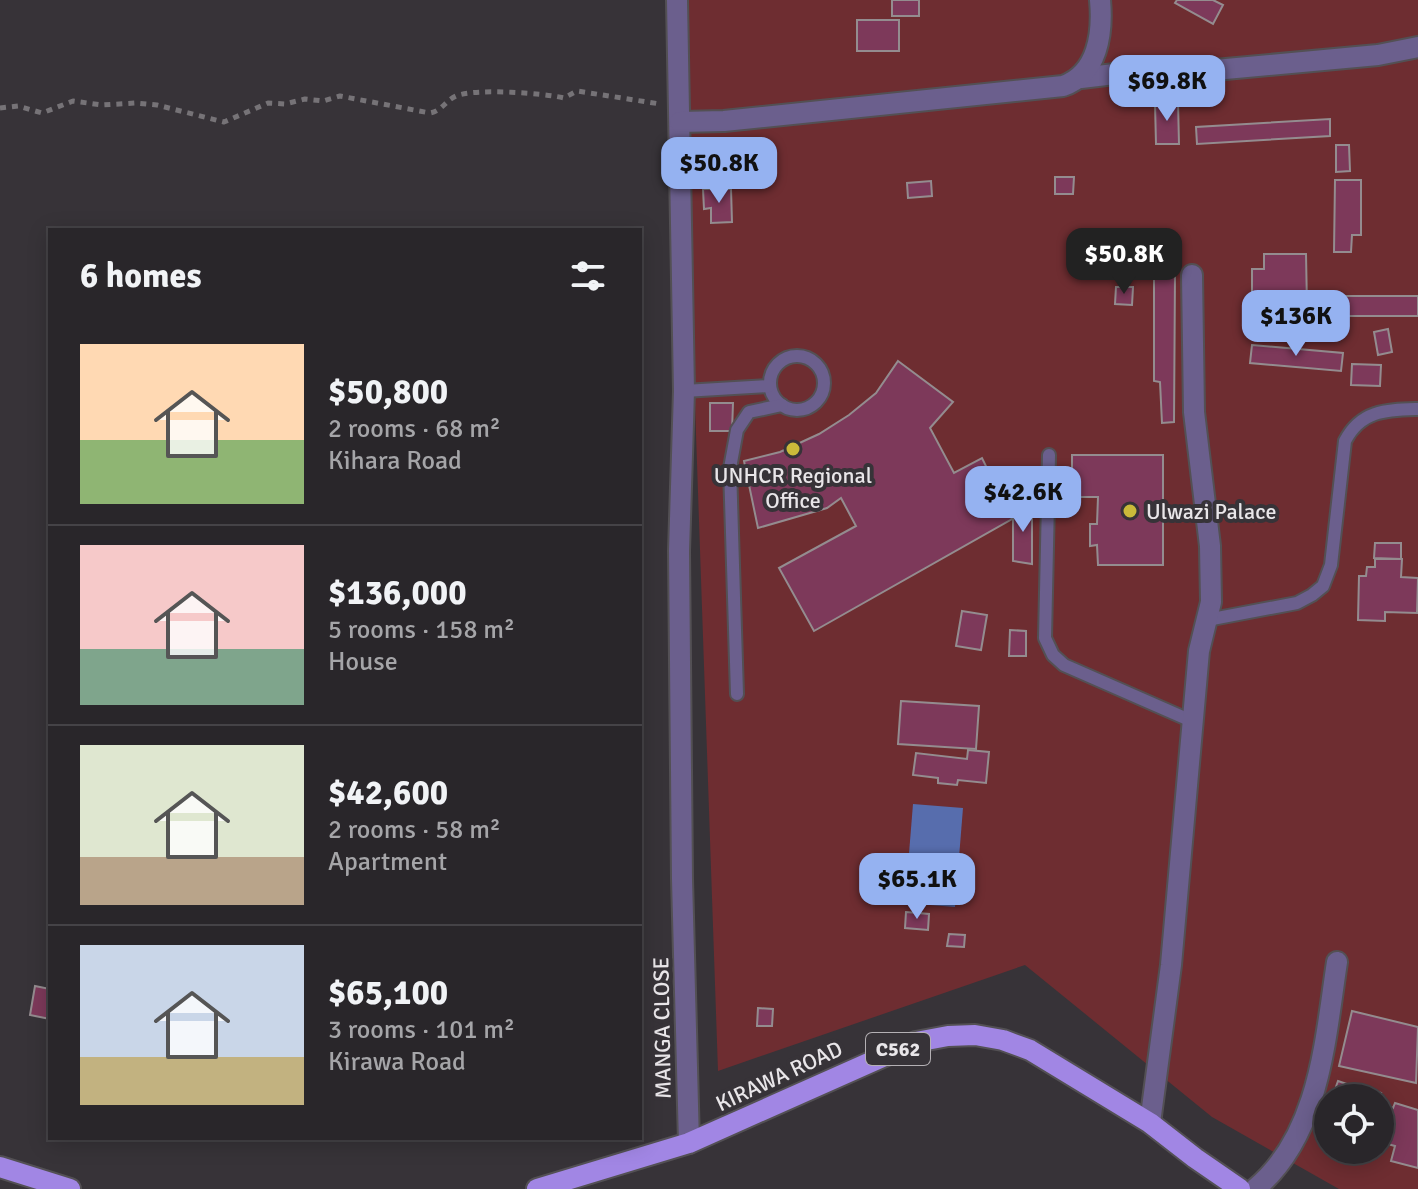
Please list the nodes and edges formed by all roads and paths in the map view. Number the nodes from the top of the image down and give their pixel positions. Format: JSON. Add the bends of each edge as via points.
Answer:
{"nodes":[{"id":1,"x":677,"y":0,"type":"edge"},
{"id":2,"x":1100,"y":0,"type":"edge"},
{"id":3,"x":1418,"y":47,"type":"edge"},
{"id":4,"x":1081,"y":78,"type":"junction"},
{"id":5,"x":0,"y":108,"type":"edge"},
{"id":6,"x":680,"y":114,"type":"junction"},
{"id":7,"x":1192,"y":275,"type":"dead end"},
{"id":8,"x":769,"y":386,"type":"junction"},
{"id":9,"x":684,"y":391,"type":"junction"},
{"id":10,"x":782,"y":405,"type":"junction"},
{"id":11,"x":1418,"y":409,"type":"edge"},
{"id":12,"x":1049,"y":455,"type":"dead end"},
{"id":13,"x":1207,"y":620,"type":"junction"},
{"id":14,"x":737,"y":694,"type":"dead end"},
{"id":15,"x":1194,"y":722,"type":"junction"},
{"id":16,"x":1337,"y":962,"type":"dead end"},
{"id":17,"x":1150,"y":1123,"type":"junction"},
{"id":18,"x":689,"y":1143,"type":"junction"},
{"id":19,"x":0,"y":1167,"type":"edge"},
{"id":20,"x":70,"y":1189,"type":"edge"},
{"id":21,"x":537,"y":1189,"type":"edge"},
{"id":22,"x":1240,"y":1189,"type":"edge"},
{"id":23,"x":1255,"y":1189,"type":"edge"}],
"edges":[{"from":1,"to":6,"type":"street","name":"MANGA CLOSE"},
{"from":2,"to":4,"type":"street","via":[[1097,51]]},
{"from":3,"to":4,"type":"street","via":[[1378,55]]},
{"from":4,"to":6,"type":"street","via":[[1044,89],[724,121]]},
{"from":5,"to":6,"type":"path","via":[[18,106],[42,113],[73,101],[136,103],[224,122],[268,103],[305,99],[340,96],[430,113],[469,92],[564,98],[577,91]]},
{"from":6,"to":9,"type":"street","name":"MANGA CLOSE"},
{"from":7,"to":13,"type":"street","via":[[1194,412],[1210,546]]},
{"from":8,"to":9,"type":"lane"},
{"from":8,"to":10,"type":"lane"},
{"from":8,"to":10,"type":"lane","via":[[773,368],[789,356],[808,357],[822,371],[823,389],[813,405],[794,410]]},
{"from":9,"to":18,"type":"street","name":"MANGA CLOSE","via":[[679,551]]},
{"from":10,"to":14,"type":"lane","via":[[749,412],[737,430],[730,468]]},
{"from":11,"to":13,"type":"lane","via":[[1372,414],[1353,425],[1345,441],[1331,565],[1323,586],[1297,603]]},
{"from":12,"to":15,"type":"lane","via":[[1045,638],[1053,655],[1064,665]]},
{"from":13,"to":15,"type":"street","via":[[1199,651]]},
{"from":15,"to":17,"type":"street","via":[[1170,978]]},
{"from":16,"to":23,"type":"street","via":[[1325,1045],[1308,1107],[1280,1165]]},
{"from":17,"to":18,"type":"main road","name":"KIRAWA ROAD","number":"C562","via":[[1030,1050],[975,1035],[948,1036],[887,1053]]},
{"from":17,"to":22,"type":"main road","name":"KIRAWA ROAD","number":"C562"},
{"from":18,"to":21,"type":"main road","name":"KIRAWA ROAD","number":"C562"},
{"from":19,"to":20,"type":"main road"}]}
